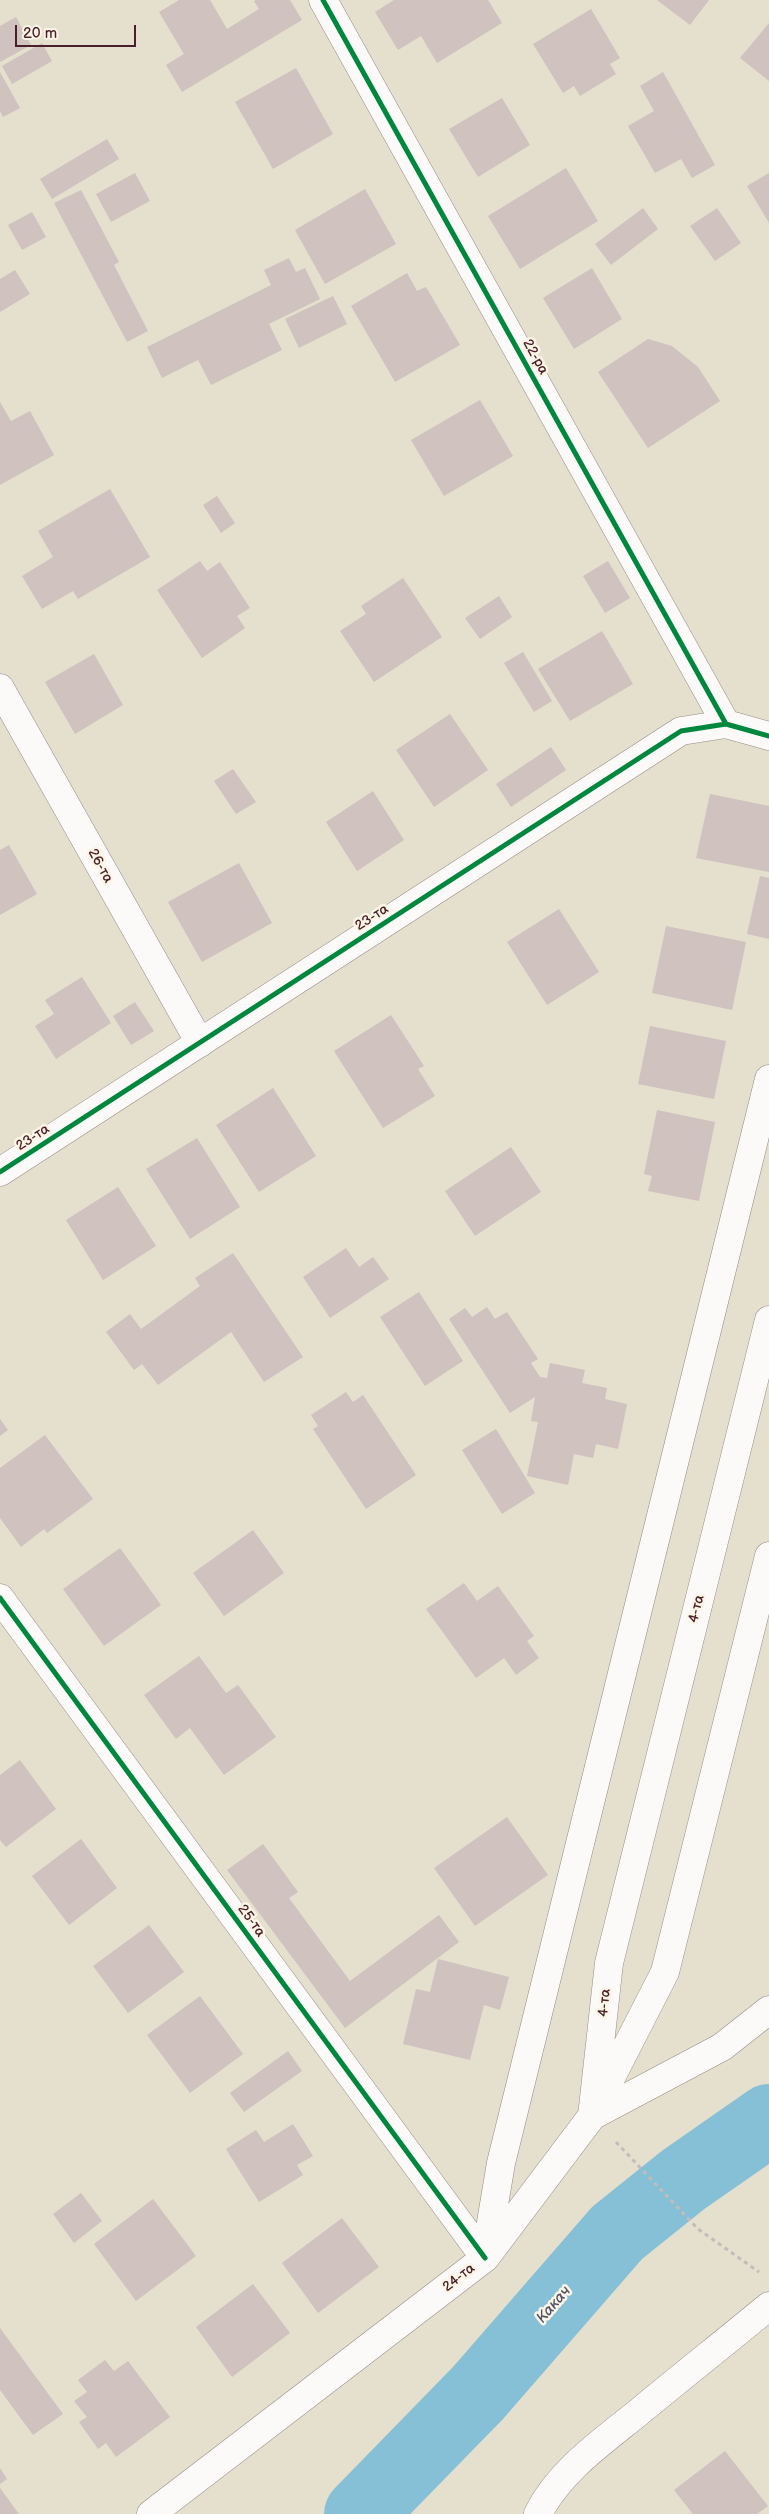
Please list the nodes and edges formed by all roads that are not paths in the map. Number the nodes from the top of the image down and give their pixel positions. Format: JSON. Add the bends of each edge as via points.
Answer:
{"nodes":[{"id":1,"x":324,"y":0,"type":"edge"},
{"id":2,"x":0,"y":688,"type":"edge"},
{"id":3,"x":726,"y":724,"type":"junction"},
{"id":4,"x":769,"y":736,"type":"edge"},
{"id":5,"x":200,"y":1043,"type":"junction"},
{"id":6,"x":769,"y":1079,"type":"edge"},
{"id":7,"x":0,"y":1172,"type":"edge"},
{"id":8,"x":769,"y":1320,"type":"edge"},
{"id":9,"x":769,"y":1556,"type":"edge"},
{"id":10,"x":0,"y":1598,"type":"edge"},
{"id":11,"x":769,"y":2010,"type":"edge"},
{"id":12,"x":592,"y":2116,"type":"junction"},
{"id":13,"x":485,"y":2258,"type":"junction"},
{"id":14,"x":769,"y":2306,"type":"edge"},
{"id":15,"x":151,"y":2514,"type":"edge"},
{"id":16,"x":538,"y":2514,"type":"edge"}],
"edges":[{"from":1,"to":3,"type":"street","name":"22-ра"},
{"from":2,"to":5,"type":"street","name":"26-та"},
{"from":3,"to":4,"type":"street","name":"23-та"},
{"from":3,"to":5,"type":"street","name":"23-та","via":[[681,730]]},
{"from":5,"to":7,"type":"street","name":"23-та"},
{"from":6,"to":13,"type":"street","via":[[501,2163]]},
{"from":8,"to":12,"type":"street","name":"4-та","via":[[609,1963]]},
{"from":9,"to":12,"type":"street","via":[[665,1972]]},
{"from":10,"to":13,"type":"street","name":"25-та"},
{"from":11,"to":12,"type":"street","name":"24-та","via":[[722,2047]]},
{"from":12,"to":13,"type":"street","name":"24-та"},
{"from":13,"to":15,"type":"street","name":"24-та"},
{"from":14,"to":16,"type":"street","via":[[566,2474]]}]}
